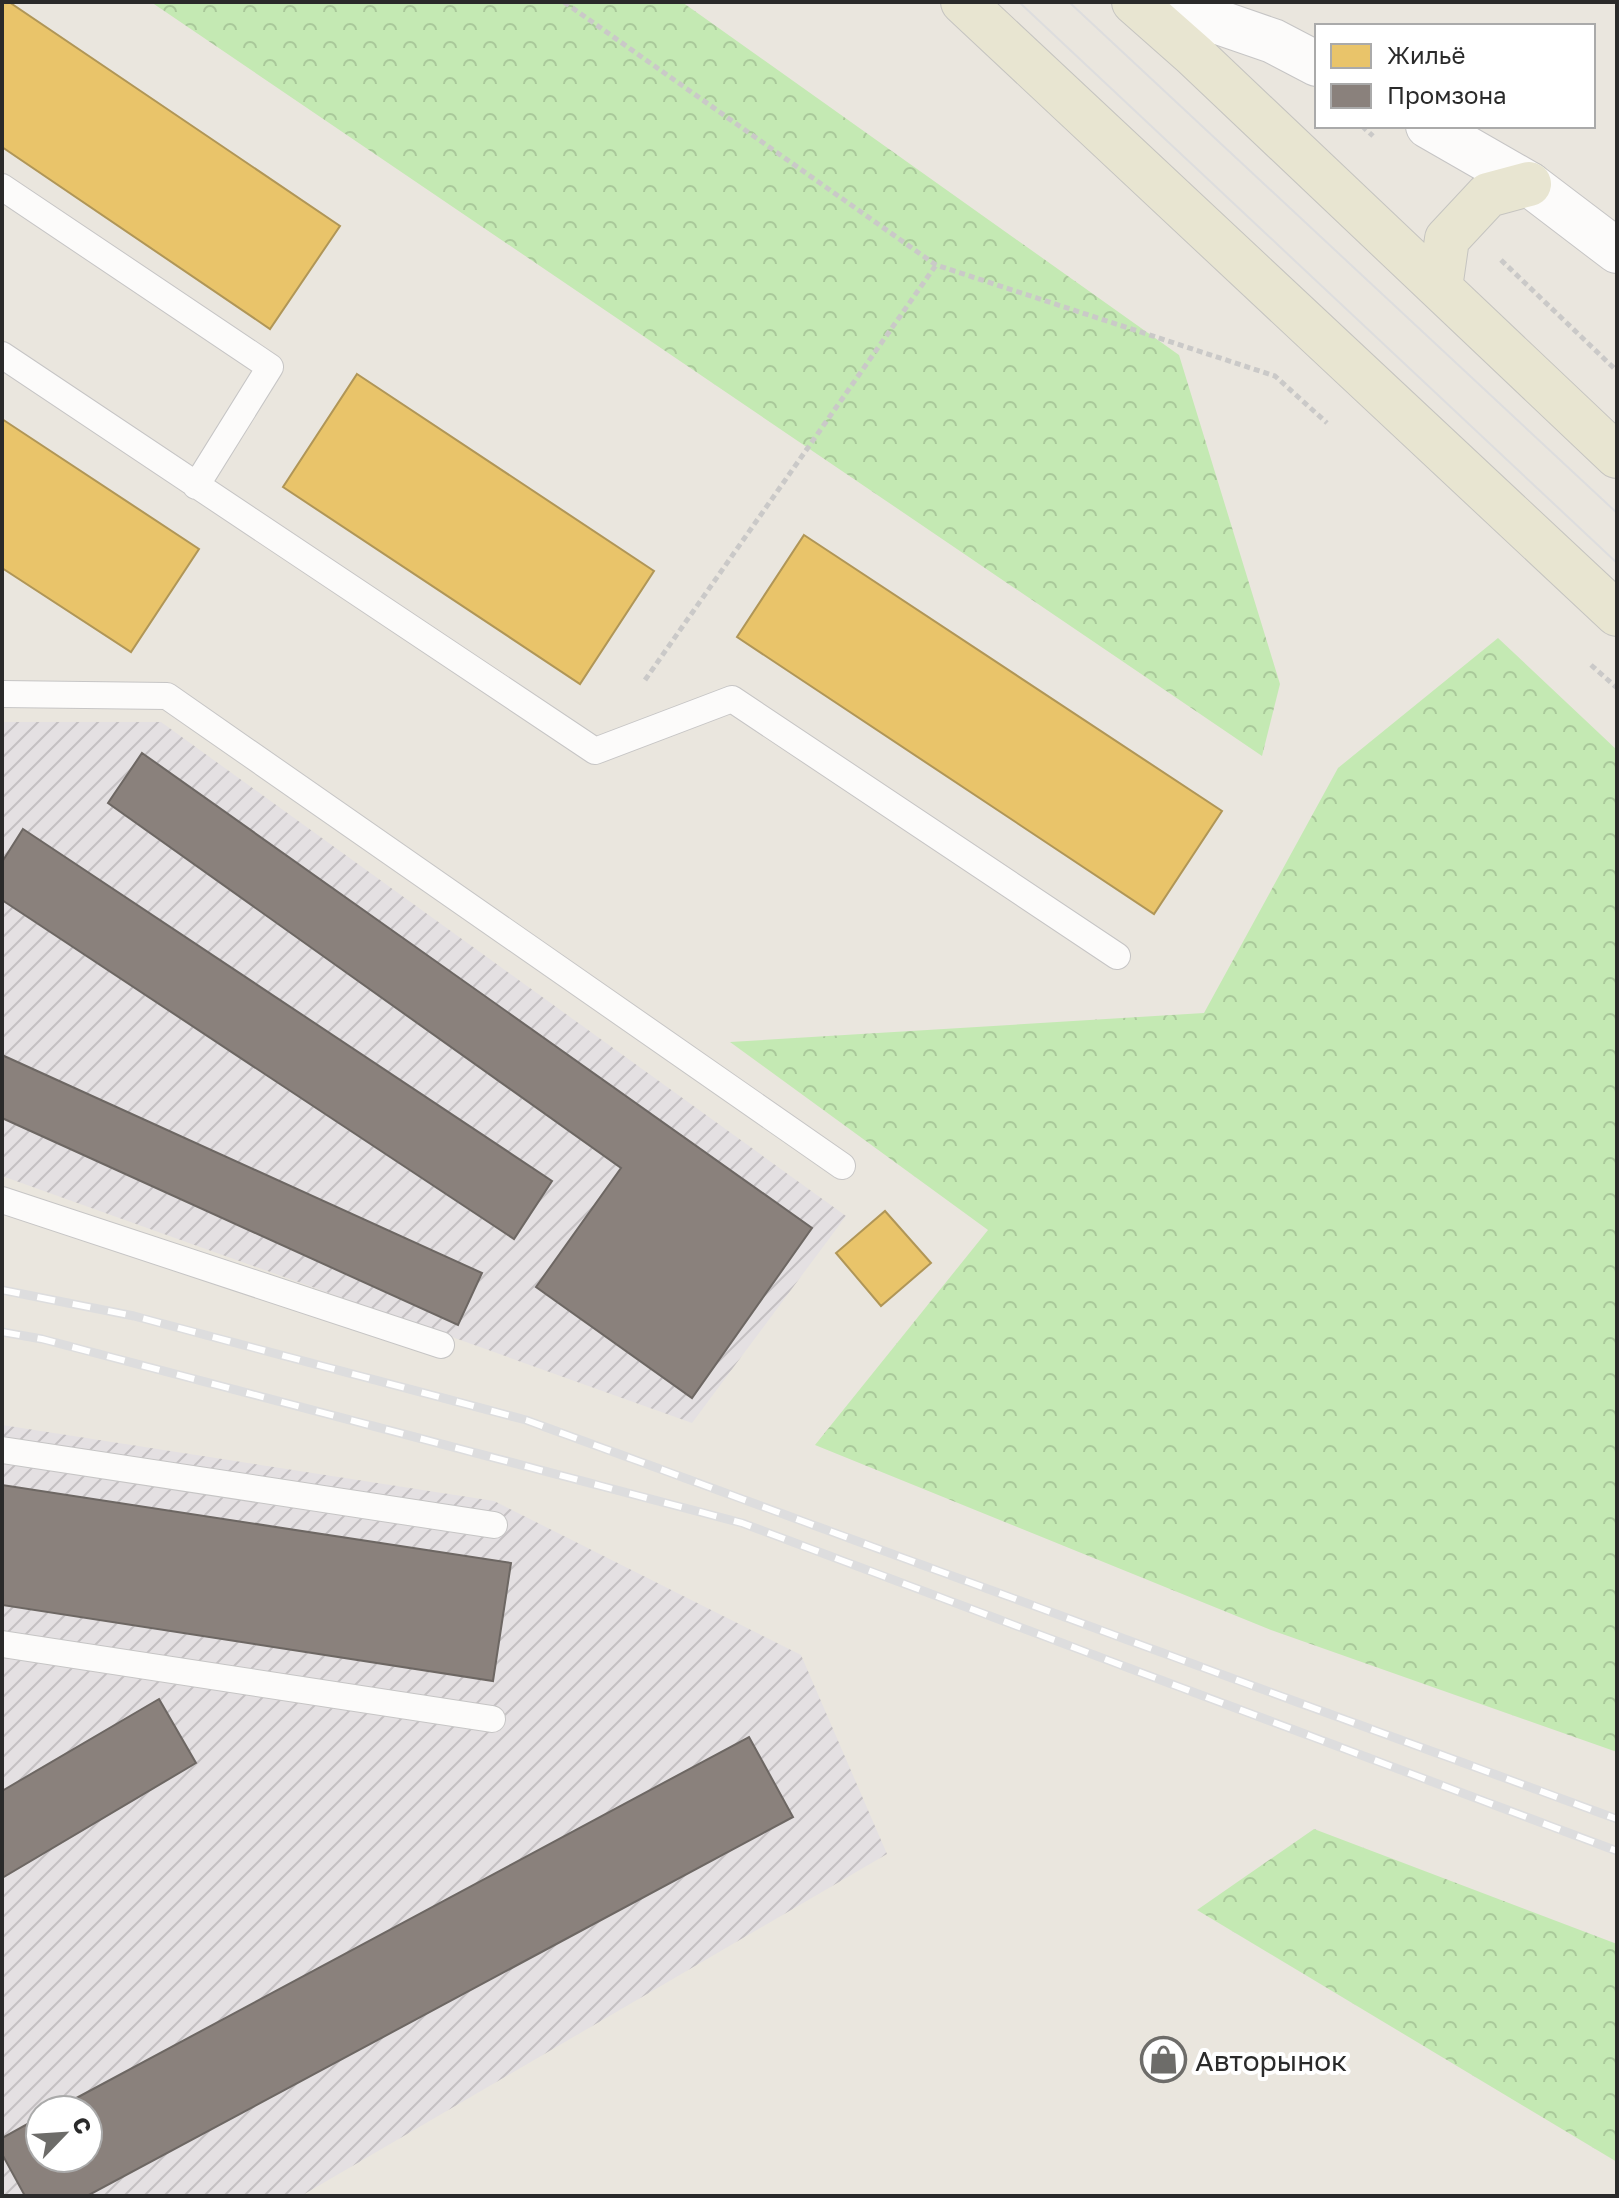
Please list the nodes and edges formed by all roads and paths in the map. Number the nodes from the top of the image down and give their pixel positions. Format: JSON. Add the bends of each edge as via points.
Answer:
{"nodes":[{"id":1,"x":564,"y":2,"type":"edge"},
{"id":2,"x":963,"y":2,"type":"edge"},
{"id":3,"x":1134,"y":2,"type":"edge"},
{"id":4,"x":1160,"y":2,"type":"edge"},
{"id":5,"x":1315,"y":63,"type":"edge"},
{"id":6,"x":1431,"y":128,"type":"edge"},
{"id":7,"x":1529,"y":184,"type":"junction"},
{"id":8,"x":2,"y":187,"type":"edge"},
{"id":9,"x":1617,"y":251,"type":"edge"},
{"id":10,"x":936,"y":265,"type":"junction"},
{"id":11,"x":1440,"y":288,"type":"junction"},
{"id":12,"x":2,"y":355,"type":"edge"},
{"id":13,"x":1334,"y":430,"type":"dead end"},
{"id":14,"x":1617,"y":456,"type":"edge"},
{"id":15,"x":196,"y":486,"type":"junction"},
{"id":16,"x":1617,"y":614,"type":"edge"},
{"id":17,"x":1582,"y":656,"type":"dead end"},
{"id":18,"x":1617,"y":688,"type":"edge"},
{"id":19,"x":2,"y":694,"type":"edge"},
{"id":20,"x":595,"y":751,"type":"junction"},
{"id":21,"x":1117,"y":956,"type":"dead end"},
{"id":22,"x":842,"y":1166,"type":"dead end"},
{"id":23,"x":2,"y":1200,"type":"edge"},
{"id":24,"x":441,"y":1345,"type":"dead end"},
{"id":25,"x":2,"y":1450,"type":"edge"},
{"id":26,"x":494,"y":1525,"type":"dead end"},
{"id":27,"x":2,"y":1644,"type":"edge"},
{"id":28,"x":492,"y":1719,"type":"dead end"}],
"edges":[{"from":1,"to":10,"type":"path"},
{"from":2,"to":16,"type":"main road"},
{"from":3,"to":11,"type":"main road"},
{"from":4,"to":5,"type":"main road","via":[[1273,41]]},
{"from":6,"to":7,"type":"main road"},
{"from":7,"to":9,"type":"main road"},
{"from":7,"to":11,"type":"main road","via":[[1488,195],[1447,239]]},
{"from":8,"to":15,"type":"lane","via":[[270,367]]},
{"from":10,"to":13,"type":"path","via":[[1275,376]]},
{"from":10,"to":20,"type":"path"},
{"from":11,"to":14,"type":"main road"},
{"from":12,"to":15,"type":"lane"},
{"from":15,"to":20,"type":"lane"},
{"from":17,"to":18,"type":"path"},
{"from":19,"to":22,"type":"lane","via":[[167,696]]},
{"from":20,"to":21,"type":"lane","via":[[732,699]]},
{"from":23,"to":24,"type":"lane"},
{"from":25,"to":26,"type":"lane"},
{"from":27,"to":28,"type":"lane"}]}
